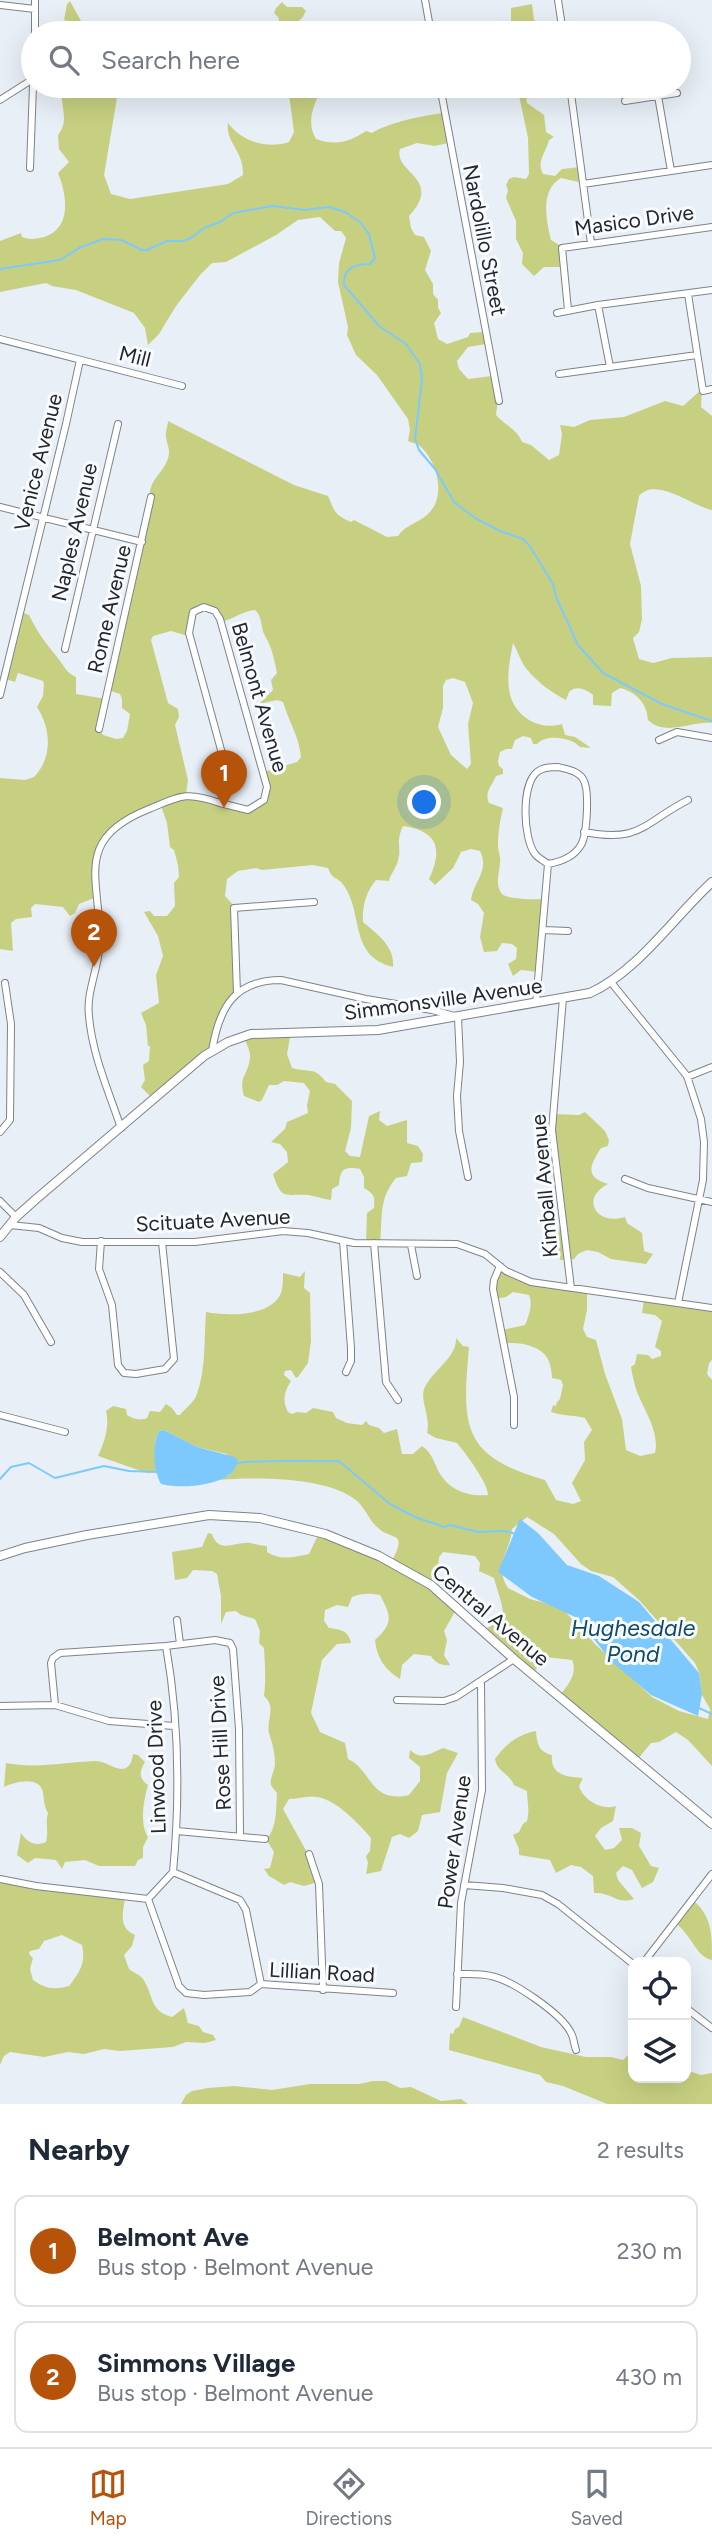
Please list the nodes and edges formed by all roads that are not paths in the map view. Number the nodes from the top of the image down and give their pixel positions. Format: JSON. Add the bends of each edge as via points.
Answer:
{"nodes":[{"id":1,"x":35,"y":0,"type":"edge"},
{"id":2,"x":425,"y":0,"type":"edge"},
{"id":3,"x":558,"y":0,"type":"edge"},
{"id":4,"x":0,"y":5,"type":"edge"},
{"id":5,"x":35,"y":9,"type":"junction"},
{"id":6,"x":34,"y":21,"type":"edge"},
{"id":7,"x":429,"y":21,"type":"edge"},
{"id":8,"x":562,"y":21,"type":"edge"},
{"id":9,"x":21,"y":87,"type":"edge"},
{"id":10,"x":33,"y":98,"type":"edge"},
{"id":11,"x":442,"y":98,"type":"edge"},
{"id":12,"x":572,"y":98,"type":"edge"},
{"id":13,"x":645,"y":98,"type":"edge"},
{"id":14,"x":659,"y":98,"type":"edge"},
{"id":15,"x":0,"y":100,"type":"edge"},
{"id":16,"x":625,"y":101,"type":"dead end"},
{"id":17,"x":712,"y":165,"type":"edge"},
{"id":18,"x":30,"y":168,"type":"dead end"},
{"id":19,"x":671,"y":171,"type":"junction"},
{"id":20,"x":583,"y":184,"type":"junction"},
{"id":21,"x":712,"y":227,"type":"edge"},
{"id":22,"x":591,"y":243,"type":"junction"},
{"id":23,"x":712,"y":290,"type":"edge"},
{"id":24,"x":688,"y":294,"type":"junction"},
{"id":25,"x":598,"y":305,"type":"junction"},
{"id":26,"x":569,"y":310,"type":"junction"},
{"id":27,"x":557,"y":313,"type":"dead end"},
{"id":28,"x":0,"y":339,"type":"edge"},
{"id":29,"x":698,"y":355,"type":"junction"},
{"id":30,"x":80,"y":360,"type":"junction"},
{"id":31,"x":610,"y":366,"type":"junction"},
{"id":32,"x":559,"y":374,"type":"dead end"},
{"id":33,"x":182,"y":386,"type":"dead end"},
{"id":34,"x":712,"y":389,"type":"edge"},
{"id":35,"x":499,"y":401,"type":"dead end"},
{"id":36,"x":118,"y":424,"type":"dead end"},
{"id":37,"x":151,"y":497,"type":"dead end"},
{"id":38,"x":0,"y":507,"type":"edge"},
{"id":39,"x":42,"y":516,"type":"junction"},
{"id":40,"x":94,"y":530,"type":"junction"},
{"id":41,"x":142,"y":542,"type":"junction"},
{"id":42,"x":65,"y":649,"type":"dead end"},
{"id":43,"x":3,"y":669,"type":"edge"},
{"id":44,"x":0,"y":695,"type":"edge"},
{"id":45,"x":99,"y":729,"type":"dead end"},
{"id":46,"x":712,"y":738,"type":"edge"},
{"id":47,"x":659,"y":740,"type":"dead end"},
{"id":48,"x":688,"y":800,"type":"dead end"},
{"id":49,"x":220,"y":803,"type":"junction"},
{"id":50,"x":516,"y":810,"type":"dead end"},
{"id":51,"x":526,"y":810,"type":"junction"},
{"id":52,"x":584,"y":832,"type":"junction"},
{"id":53,"x":548,"y":864,"type":"junction"},
{"id":54,"x":712,"y":883,"type":"edge"},
{"id":55,"x":314,"y":902,"type":"dead end"},
{"id":56,"x":543,"y":930,"type":"junction"},
{"id":57,"x":568,"y":931,"type":"dead end"},
{"id":58,"x":610,"y":981,"type":"junction"},
{"id":59,"x":5,"y":983,"type":"dead end"},
{"id":60,"x":237,"y":993,"type":"junction"},
{"id":61,"x":563,"y":998,"type":"junction"},
{"id":62,"x":536,"y":1003,"type":"junction"},
{"id":63,"x":458,"y":1017,"type":"junction"},
{"id":64,"x":212,"y":1051,"type":"junction"},
{"id":65,"x":712,"y":1067,"type":"edge"},
{"id":66,"x":687,"y":1077,"type":"junction"},
{"id":67,"x":121,"y":1128,"type":"junction"},
{"id":68,"x":0,"y":1132,"type":"edge"},
{"id":69,"x":468,"y":1177,"type":"dead end"},
{"id":70,"x":625,"y":1179,"type":"dead end"},
{"id":71,"x":699,"y":1200,"type":"junction"},
{"id":72,"x":0,"y":1201,"type":"edge"},
{"id":73,"x":712,"y":1202,"type":"edge"},
{"id":74,"x":16,"y":1217,"type":"junction"},
{"id":75,"x":4,"y":1228,"type":"edge"},
{"id":76,"x":0,"y":1237,"type":"edge"},
{"id":77,"x":101,"y":1241,"type":"junction"},
{"id":78,"x":343,"y":1241,"type":"junction"},
{"id":79,"x":162,"y":1242,"type":"junction"},
{"id":80,"x":374,"y":1243,"type":"junction"},
{"id":81,"x":411,"y":1245,"type":"junction"},
{"id":82,"x":500,"y":1266,"type":"junction"},
{"id":83,"x":0,"y":1272,"type":"edge"},
{"id":84,"x":417,"y":1276,"type":"dead end"},
{"id":85,"x":571,"y":1287,"type":"junction"},
{"id":86,"x":678,"y":1303,"type":"junction"},
{"id":87,"x":712,"y":1308,"type":"edge"},
{"id":88,"x":51,"y":1342,"type":"dead end"},
{"id":89,"x":346,"y":1371,"type":"dead end"},
{"id":90,"x":398,"y":1400,"type":"dead end"},
{"id":91,"x":0,"y":1415,"type":"edge"},
{"id":92,"x":514,"y":1425,"type":"dead end"},
{"id":93,"x":65,"y":1432,"type":"dead end"},
{"id":94,"x":0,"y":1556,"type":"edge"},
{"id":95,"x":177,"y":1620,"type":"dead end"},
{"id":96,"x":180,"y":1644,"type":"junction"},
{"id":97,"x":166,"y":1646,"type":"junction"},
{"id":98,"x":513,"y":1659,"type":"junction"},
{"id":99,"x":481,"y":1683,"type":"junction"},
{"id":100,"x":397,"y":1700,"type":"dead end"},
{"id":101,"x":55,"y":1705,"type":"junction"},
{"id":102,"x":0,"y":1706,"type":"edge"},
{"id":103,"x":174,"y":1726,"type":"junction"},
{"id":104,"x":712,"y":1824,"type":"edge"},
{"id":105,"x":177,"y":1831,"type":"junction"},
{"id":106,"x":240,"y":1835,"type":"junction"},
{"id":107,"x":265,"y":1839,"type":"dead end"},
{"id":108,"x":309,"y":1854,"type":"dead end"},
{"id":109,"x":173,"y":1872,"type":"junction"},
{"id":110,"x":712,"y":1874,"type":"edge"},
{"id":111,"x":0,"y":1879,"type":"edge"},
{"id":112,"x":464,"y":1885,"type":"junction"},
{"id":113,"x":148,"y":1899,"type":"junction"},
{"id":114,"x":648,"y":1957,"type":"edge"},
{"id":115,"x":628,"y":1960,"type":"edge"},
{"id":116,"x":457,"y":1974,"type":"junction"},
{"id":117,"x":261,"y":1984,"type":"junction"},
{"id":118,"x":323,"y":1990,"type":"junction"},
{"id":119,"x":393,"y":1993,"type":"dead end"},
{"id":120,"x":456,"y":2007,"type":"dead end"},
{"id":121,"x":691,"y":2012,"type":"edge"},
{"id":122,"x":712,"y":2028,"type":"edge"},
{"id":123,"x":576,"y":2050,"type":"dead end"}],
"edges":[{"from":1,"to":5,"type":"street"},
{"from":2,"to":7,"type":"street"},
{"from":3,"to":8,"type":"street"},
{"from":4,"to":5,"type":"street"},
{"from":5,"to":6,"type":"street"},
{"from":9,"to":15,"type":"street"},
{"from":10,"to":18,"type":"street"},
{"from":11,"to":35,"type":"street","name":"Nardolillo Street"},
{"from":12,"to":20,"type":"street"},
{"from":13,"to":16,"type":"street"},
{"from":14,"to":19,"type":"street"},
{"from":17,"to":19,"type":"street"},
{"from":19,"to":20,"type":"street"},
{"from":20,"to":22,"type":"street"},
{"from":21,"to":22,"type":"street","name":"Masico Drive"},
{"from":22,"to":26,"type":"street","name":"Masico Drive","via":[[562,248]]},
{"from":23,"to":24,"type":"street"},
{"from":24,"to":25,"type":"street"},
{"from":24,"to":29,"type":"street"},
{"from":25,"to":26,"type":"street"},
{"from":25,"to":31,"type":"street"},
{"from":26,"to":27,"type":"street"},
{"from":28,"to":30,"type":"street","name":"Mill"},
{"from":29,"to":31,"type":"street"},
{"from":29,"to":34,"type":"street","via":[[704,391]]},
{"from":30,"to":33,"type":"street","name":"Mill"},
{"from":30,"to":39,"type":"street","name":"Venice Avenue"},
{"from":31,"to":32,"type":"street"},
{"from":36,"to":40,"type":"street","name":"Naples Avenue"},
{"from":37,"to":41,"type":"street","name":"Rome Avenue"},
{"from":38,"to":39,"type":"street"},
{"from":39,"to":40,"type":"street"},
{"from":39,"to":43,"type":"street","name":"Venice Avenue"},
{"from":40,"to":41,"type":"street"},
{"from":40,"to":42,"type":"street","name":"Naples Avenue"},
{"from":41,"to":45,"type":"street","name":"Rome Avenue"},
{"from":43,"to":44,"type":"street","name":"Venice Avenue"},
{"from":46,"to":47,"type":"street","via":[[677,732]]},
{"from":48,"to":52,"type":"street","via":[[635,832],[607,836]]},
{"from":49,"to":49,"type":"street","name":"Belmont Avenue","via":[[248,810],[264,800],[267,787],[220,619],[204,607],[193,612],[189,633],[229,779],[228,792]]},
{"from":49,"to":67,"type":"street","name":"Belmont Avenue","via":[[185,795],[137,814],[111,831],[97,857],[99,948],[89,1017]]},
{"from":50,"to":51,"type":"street"},
{"from":51,"to":52,"type":"street","via":[[528,787],[538,771],[553,767],[574,772],[587,787]]},
{"from":51,"to":53,"type":"street","via":[[533,851]]},
{"from":52,"to":53,"type":"street","via":[[573,854]]},
{"from":53,"to":56,"type":"street"},
{"from":54,"to":58,"type":"street","name":"Simmonsville Avenue"},
{"from":55,"to":60,"type":"street","via":[[234,908]]},
{"from":56,"to":57,"type":"street"},
{"from":56,"to":62,"type":"street"},
{"from":58,"to":61,"type":"street","name":"Simmonsville Avenue","via":[[590,993]]},
{"from":58,"to":66,"type":"street"},
{"from":59,"to":68,"type":"street","via":[[11,1024],[10,1120]]},
{"from":60,"to":63,"type":"street","via":[[250,985],[281,980]]},
{"from":60,"to":64,"type":"street","via":[[218,1024]]},
{"from":61,"to":62,"type":"street","name":"Simmonsville Avenue"},
{"from":61,"to":85,"type":"street","name":"Kimball Avenue","via":[[551,1130]]},
{"from":62,"to":63,"type":"street","name":"Simmonsville Avenue"},
{"from":63,"to":64,"type":"street","name":"Simmonsville Avenue","via":[[365,1031],[258,1033],[233,1039]]},
{"from":63,"to":69,"type":"street","via":[[459,1131]]},
{"from":64,"to":67,"type":"street","name":"Simmonsville Avenue"},
{"from":65,"to":66,"type":"street"},
{"from":66,"to":71,"type":"street","via":[[704,1142]]},
{"from":67,"to":74,"type":"street","name":"Simmonsville Avenue"},
{"from":70,"to":71,"type":"street"},
{"from":71,"to":73,"type":"street"},
{"from":71,"to":86,"type":"street"},
{"from":72,"to":74,"type":"street"},
{"from":74,"to":75,"type":"street","name":"Simmonsville Avenue"},
{"from":75,"to":76,"type":"street","name":"Simmonsville Avenue"},
{"from":75,"to":77,"type":"street","name":"Scituate Avenue","via":[[13,1223],[72,1240]]},
{"from":77,"to":79,"type":"street","name":"Scituate Avenue"},
{"from":77,"to":79,"type":"street","via":[[99,1269],[112,1305],[117,1361],[124,1373],[136,1374],[165,1369],[174,1359]]},
{"from":78,"to":79,"type":"street","name":"Scituate Avenue","via":[[283,1231]]},
{"from":78,"to":80,"type":"street","name":"Scituate Avenue"},
{"from":78,"to":89,"type":"street","via":[[352,1348]]},
{"from":80,"to":81,"type":"street","name":"Scituate Avenue"},
{"from":80,"to":90,"type":"street","via":[[386,1382]]},
{"from":81,"to":82,"type":"street","name":"Scituate Avenue","via":[[464,1245]]},
{"from":81,"to":84,"type":"street"},
{"from":82,"to":85,"type":"street","name":"Scituate Avenue","via":[[531,1282]]},
{"from":82,"to":92,"type":"street","via":[[493,1289],[514,1397]]},
{"from":83,"to":88,"type":"street","via":[[24,1295]]},
{"from":85,"to":86,"type":"street","name":"Scituate Avenue"},
{"from":86,"to":87,"type":"street","name":"Scituate Avenue"},
{"from":91,"to":93,"type":"street"},
{"from":94,"to":98,"type":"street","name":"Central Avenue","via":[[66,1539],[209,1515],[282,1522],[348,1542],[422,1578]]},
{"from":95,"to":96,"type":"street"},
{"from":96,"to":97,"type":"street"},
{"from":96,"to":106,"type":"street","name":"Rose Hill Drive","via":[[222,1640],[233,1649]]},
{"from":97,"to":101,"type":"street","via":[[56,1656],[51,1663]]},
{"from":97,"to":103,"type":"street","name":"Linwood Drive"},
{"from":98,"to":99,"type":"street"},
{"from":98,"to":104,"type":"street","name":"Central Avenue"},
{"from":99,"to":100,"type":"street","via":[[448,1700]]},
{"from":99,"to":112,"type":"street","name":"Power Avenue","via":[[482,1790]]},
{"from":101,"to":102,"type":"street"},
{"from":101,"to":103,"type":"street","via":[[109,1721]]},
{"from":103,"to":105,"type":"street","name":"Linwood Drive"},
{"from":105,"to":106,"type":"street"},
{"from":105,"to":109,"type":"street","name":"Linwood Drive"},
{"from":106,"to":107,"type":"street"},
{"from":108,"to":118,"type":"street","via":[[319,1884]]},
{"from":109,"to":113,"type":"street"},
{"from":109,"to":117,"type":"street","via":[[242,1902]]},
{"from":110,"to":114,"type":"street"},
{"from":111,"to":113,"type":"street"},
{"from":112,"to":115,"type":"street","via":[[542,1895]]},
{"from":112,"to":116,"type":"street","name":"Power Avenue"},
{"from":113,"to":117,"type":"street","name":"Lillian Road","via":[[183,1991],[197,1995],[250,1992]]},
{"from":116,"to":120,"type":"street","name":"Power Avenue"},
{"from":116,"to":123,"type":"street","via":[[490,1975],[522,1989],[571,2031]]},
{"from":117,"to":118,"type":"street","name":"Lillian Road"},
{"from":118,"to":119,"type":"street","name":"Lillian Road"},
{"from":121,"to":122,"type":"street"}]}
